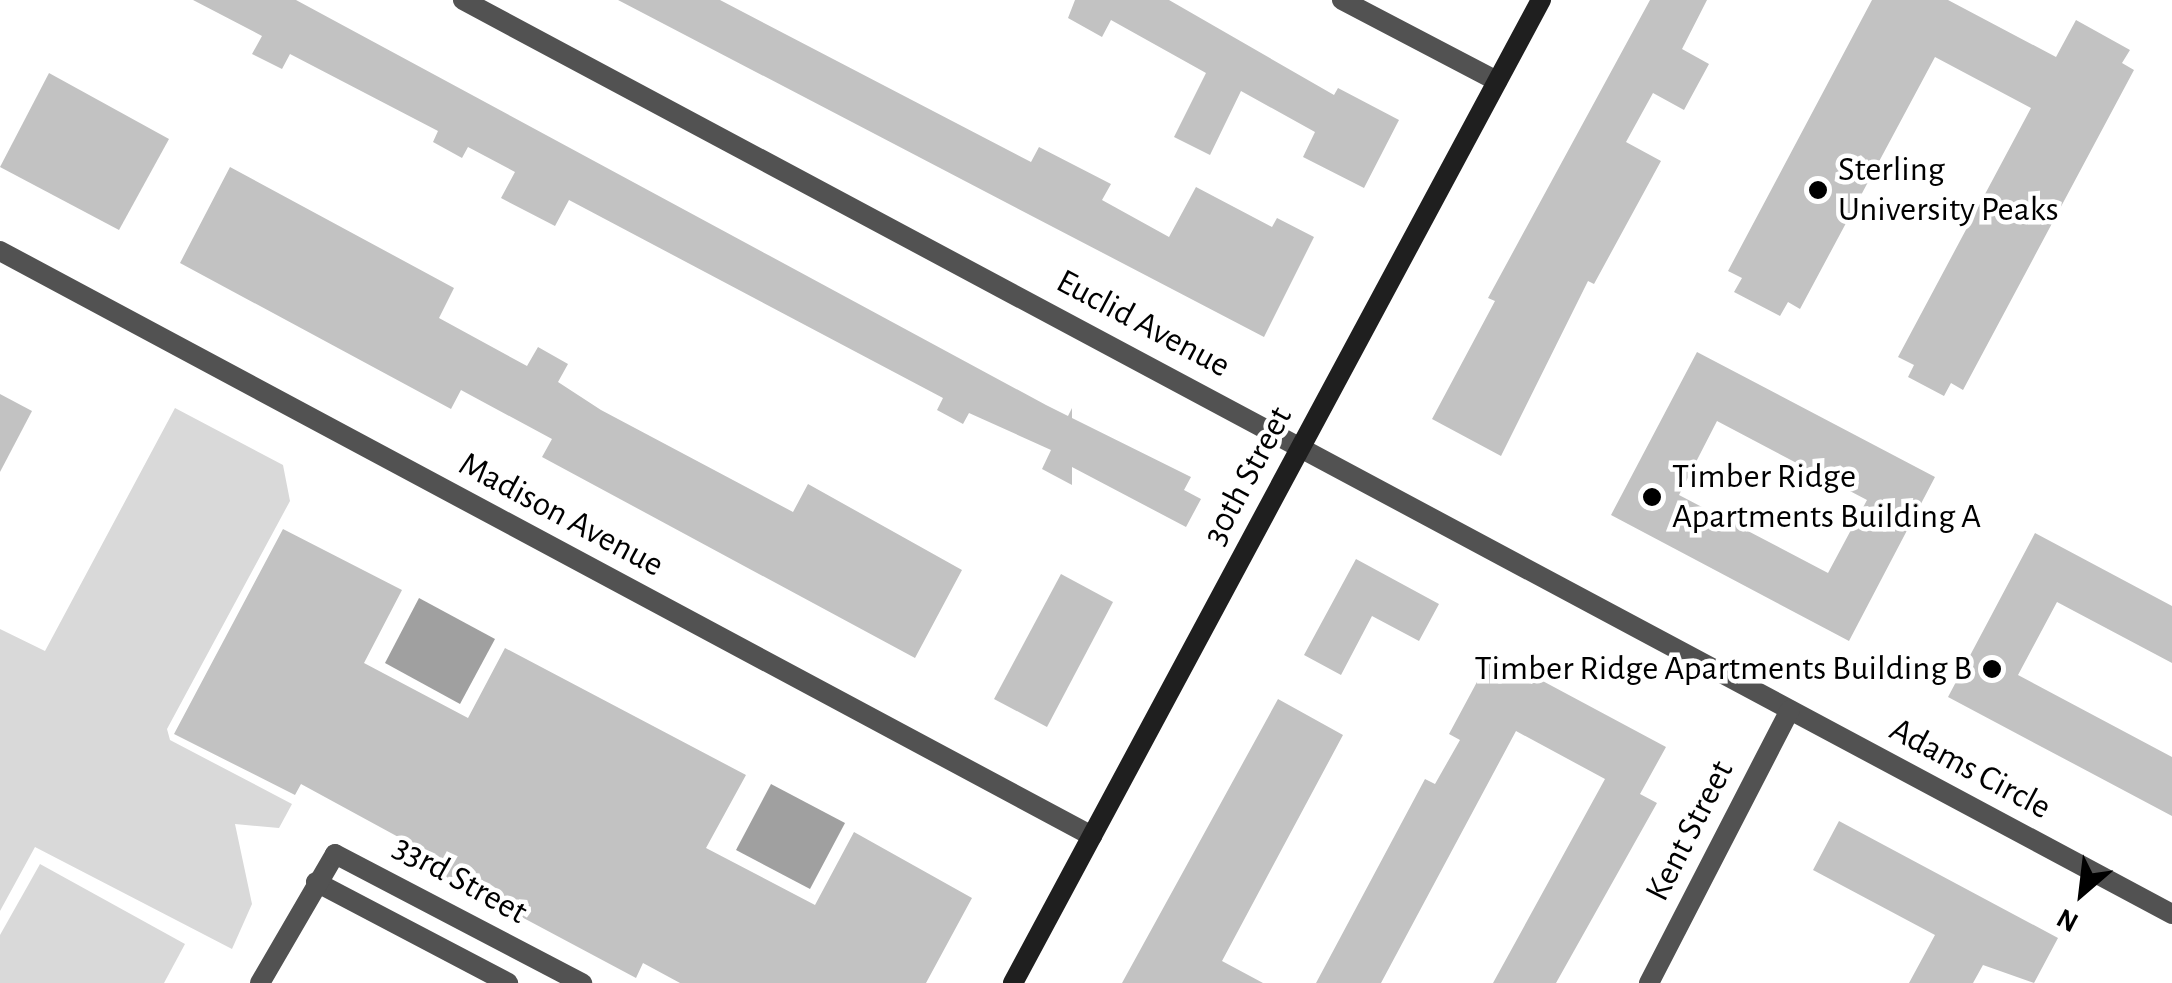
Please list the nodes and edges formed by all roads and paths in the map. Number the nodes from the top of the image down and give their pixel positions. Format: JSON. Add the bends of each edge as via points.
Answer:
{"nodes":[{"id":1,"x":463,"y":0,"type":"edge"},
{"id":2,"x":1342,"y":0,"type":"edge"},
{"id":3,"x":1541,"y":0,"type":"edge"},
{"id":4,"x":1497,"y":81,"type":"junction"},
{"id":5,"x":0,"y":251,"type":"edge"},
{"id":6,"x":1301,"y":445,"type":"junction"},
{"id":7,"x":1790,"y":710,"type":"junction"},
{"id":8,"x":1092,"y":836,"type":"junction"},
{"id":9,"x":316,"y":882,"type":"junction"},
{"id":10,"x":2172,"y":914,"type":"edge"},
{"id":11,"x":260,"y":983,"type":"edge"},
{"id":12,"x":508,"y":983,"type":"edge"},
{"id":13,"x":582,"y":983,"type":"edge"},
{"id":14,"x":1013,"y":983,"type":"edge"},
{"id":15,"x":1648,"y":983,"type":"edge"}],
"edges":[{"from":1,"to":6,"type":"street","name":"Euclid Avenue"},
{"from":2,"to":4,"type":"street"},
{"from":3,"to":4,"type":"main road","name":"30th Street"},
{"from":4,"to":6,"type":"main road","name":"30th Street"},
{"from":5,"to":8,"type":"street","name":"Madison Avenue"},
{"from":6,"to":7,"type":"street","name":"Euclid Avenue"},
{"from":6,"to":8,"type":"main road","name":"30th Street"},
{"from":7,"to":10,"type":"street","name":"Adams Circle"},
{"from":7,"to":15,"type":"street","name":"Kent Street"},
{"from":8,"to":14,"type":"main road","name":"30th Street"},
{"from":9,"to":11,"type":"street","name":"33rd Street"},
{"from":9,"to":12,"type":"street","name":"33rd Street"},
{"from":9,"to":13,"type":"street","name":"33rd Street","via":[[335,854],[364,864]]}]}
